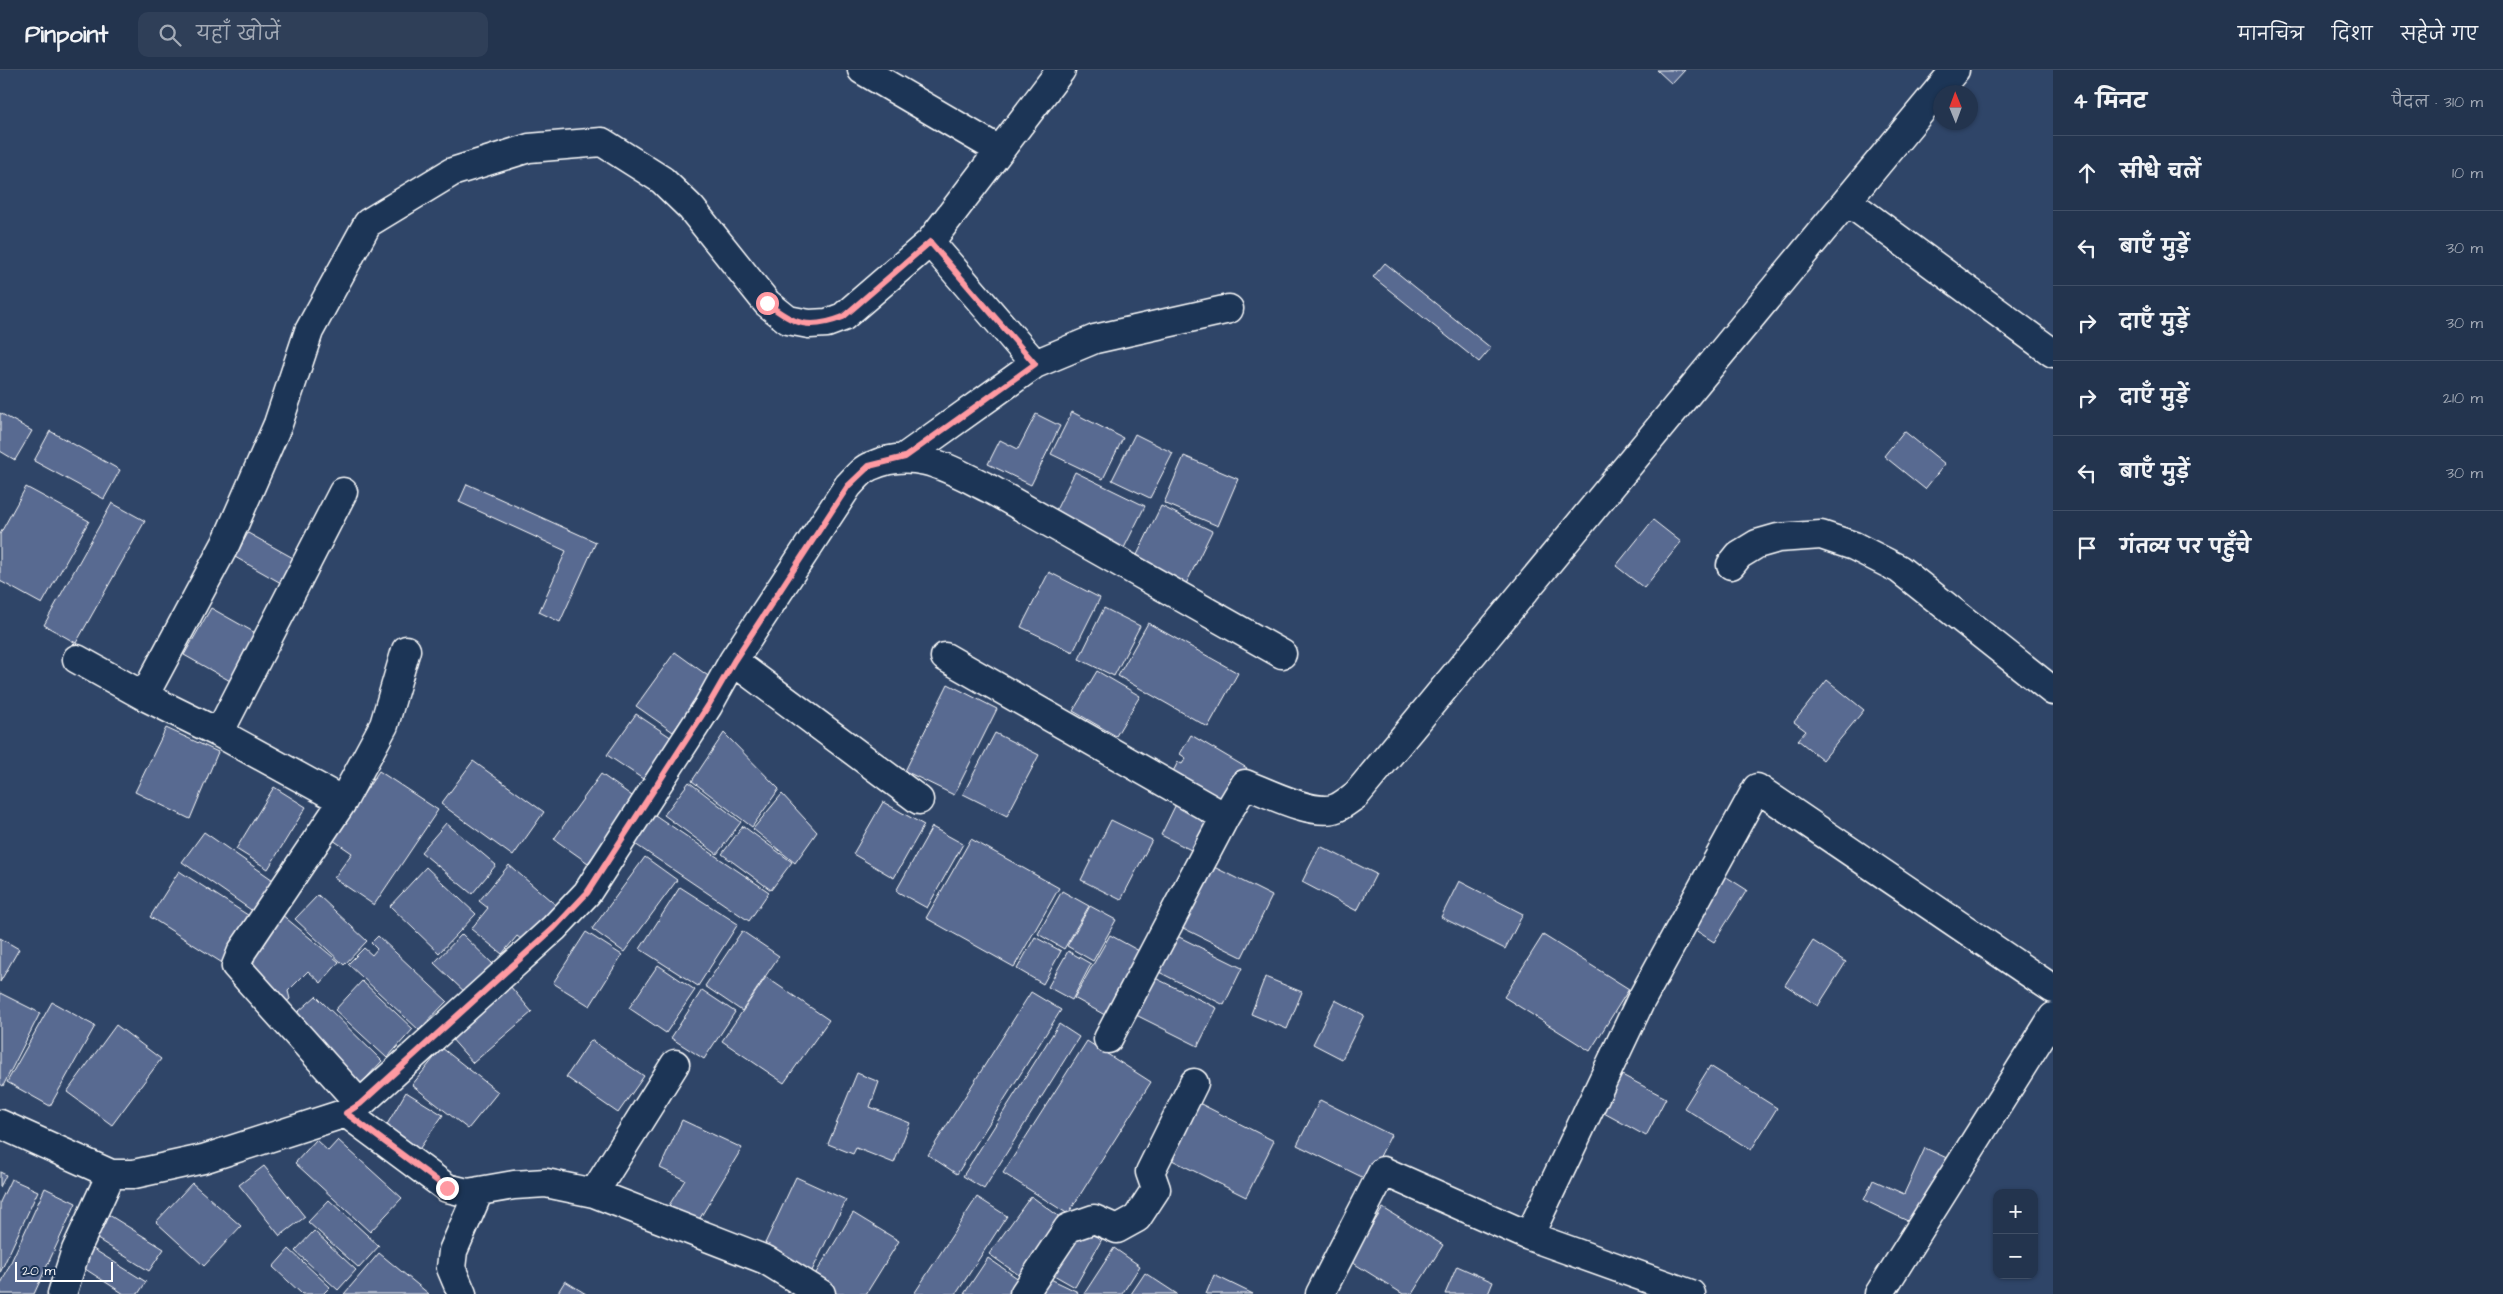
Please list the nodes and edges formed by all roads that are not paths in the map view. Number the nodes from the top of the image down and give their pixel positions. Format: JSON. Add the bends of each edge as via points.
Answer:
{"nodes":[{"id":1,"x":862,"y":70,"type":"edge"},
{"id":2,"x":1061,"y":70,"type":"edge"},
{"id":3,"x":1955,"y":70,"type":"edge"},
{"id":4,"x":999,"y":150,"type":"junction"},
{"id":5,"x":1847,"y":201,"type":"junction"},
{"id":6,"x":930,"y":242,"type":"junction"},
{"id":7,"x":1229,"y":309,"type":"dead end"},
{"id":8,"x":2053,"y":353,"type":"edge"},
{"id":9,"x":1035,"y":364,"type":"junction"},
{"id":10,"x":905,"y":457,"type":"junction"},
{"id":11,"x":343,"y":492,"type":"dead end"},
{"id":12,"x":1731,"y":565,"type":"dead end"},
{"id":13,"x":406,"y":650,"type":"dead end"},
{"id":14,"x":1282,"y":654,"type":"dead end"},
{"id":15,"x":945,"y":657,"type":"dead end"},
{"id":16,"x":77,"y":659,"type":"dead end"},
{"id":17,"x":734,"y":661,"type":"junction"},
{"id":18,"x":2053,"y":691,"type":"edge"},
{"id":19,"x":144,"y":696,"type":"junction"},
{"id":20,"x":219,"y":733,"type":"junction"},
{"id":21,"x":919,"y":800,"type":"dead end"},
{"id":22,"x":342,"y":801,"type":"junction"},
{"id":23,"x":1225,"y":817,"type":"junction"},
{"id":24,"x":2053,"y":989,"type":"edge"},
{"id":25,"x":2053,"y":1016,"type":"edge"},
{"id":26,"x":1108,"y":1039,"type":"dead end"},
{"id":27,"x":676,"y":1064,"type":"dead end"},
{"id":28,"x":1194,"y":1083,"type":"dead end"},
{"id":29,"x":353,"y":1109,"type":"junction"},
{"id":30,"x":0,"y":1124,"type":"edge"},
{"id":31,"x":111,"y":1174,"type":"junction"},
{"id":32,"x":479,"y":1191,"type":"junction"},
{"id":33,"x":594,"y":1193,"type":"junction"},
{"id":34,"x":1529,"y":1236,"type":"junction"},
{"id":35,"x":62,"y":1294,"type":"edge"},
{"id":36,"x":462,"y":1294,"type":"edge"},
{"id":37,"x":821,"y":1294,"type":"edge"},
{"id":38,"x":1024,"y":1294,"type":"edge"},
{"id":39,"x":1320,"y":1294,"type":"edge"},
{"id":40,"x":1691,"y":1294,"type":"edge"},
{"id":41,"x":1879,"y":1294,"type":"edge"}],
"edges":[{"from":1,"to":4,"type":"street"},
{"from":2,"to":4,"type":"street"},
{"from":3,"to":5,"type":"street"},
{"from":4,"to":6,"type":"street"},
{"from":5,"to":8,"type":"street"},
{"from":5,"to":23,"type":"street","via":[[1356,795],[1336,808],[1324,810],[1306,807],[1245,784]]},
{"from":6,"to":9,"type":"street"},
{"from":6,"to":19,"type":"street","via":[[843,317],[827,324],[809,324],[788,320],[767,303],[685,202],[662,180],[602,142],[529,148],[452,172],[368,223],[309,331],[278,424],[226,543]]},
{"from":7,"to":9,"type":"street","via":[[1095,339]]},
{"from":9,"to":10,"type":"street"},
{"from":10,"to":14,"type":"street","via":[[945,467],[990,489]]},
{"from":10,"to":17,"type":"street","via":[[869,466],[848,486]]},
{"from":11,"to":20,"type":"street"},
{"from":12,"to":18,"type":"street","via":[[1739,555],[1757,544],[1778,538],[1822,535],[1854,546],[1898,569]]},
{"from":13,"to":22,"type":"street","via":[[384,725]]},
{"from":15,"to":23,"type":"street"},
{"from":16,"to":19,"type":"street"},
{"from":17,"to":21,"type":"street"},
{"from":17,"to":29,"type":"street","via":[[587,893],[554,928]]},
{"from":19,"to":20,"type":"street"},
{"from":20,"to":22,"type":"street"},
{"from":22,"to":29,"type":"street","via":[[242,951],[236,966]]},
{"from":23,"to":26,"type":"street"},
{"from":24,"to":34,"type":"street","via":[[1757,788],[1640,1002]]},
{"from":25,"to":41,"type":"street"},
{"from":27,"to":33,"type":"street"},
{"from":28,"to":38,"type":"street","via":[[1150,1172],[1156,1189],[1136,1218],[1117,1230],[1094,1218],[1068,1228]]},
{"from":29,"to":31,"type":"street","via":[[203,1159],[134,1174]]},
{"from":29,"to":32,"type":"street","via":[[447,1188],[468,1193]]},
{"from":30,"to":31,"type":"street"},
{"from":31,"to":35,"type":"street","via":[[76,1250]]},
{"from":32,"to":33,"type":"street","via":[[546,1183]]},
{"from":32,"to":36,"type":"street","via":[[453,1251],[451,1268]]},
{"from":33,"to":37,"type":"street","via":[[766,1260]]},
{"from":34,"to":39,"type":"street","via":[[1383,1171]]},
{"from":34,"to":40,"type":"street"}]}
